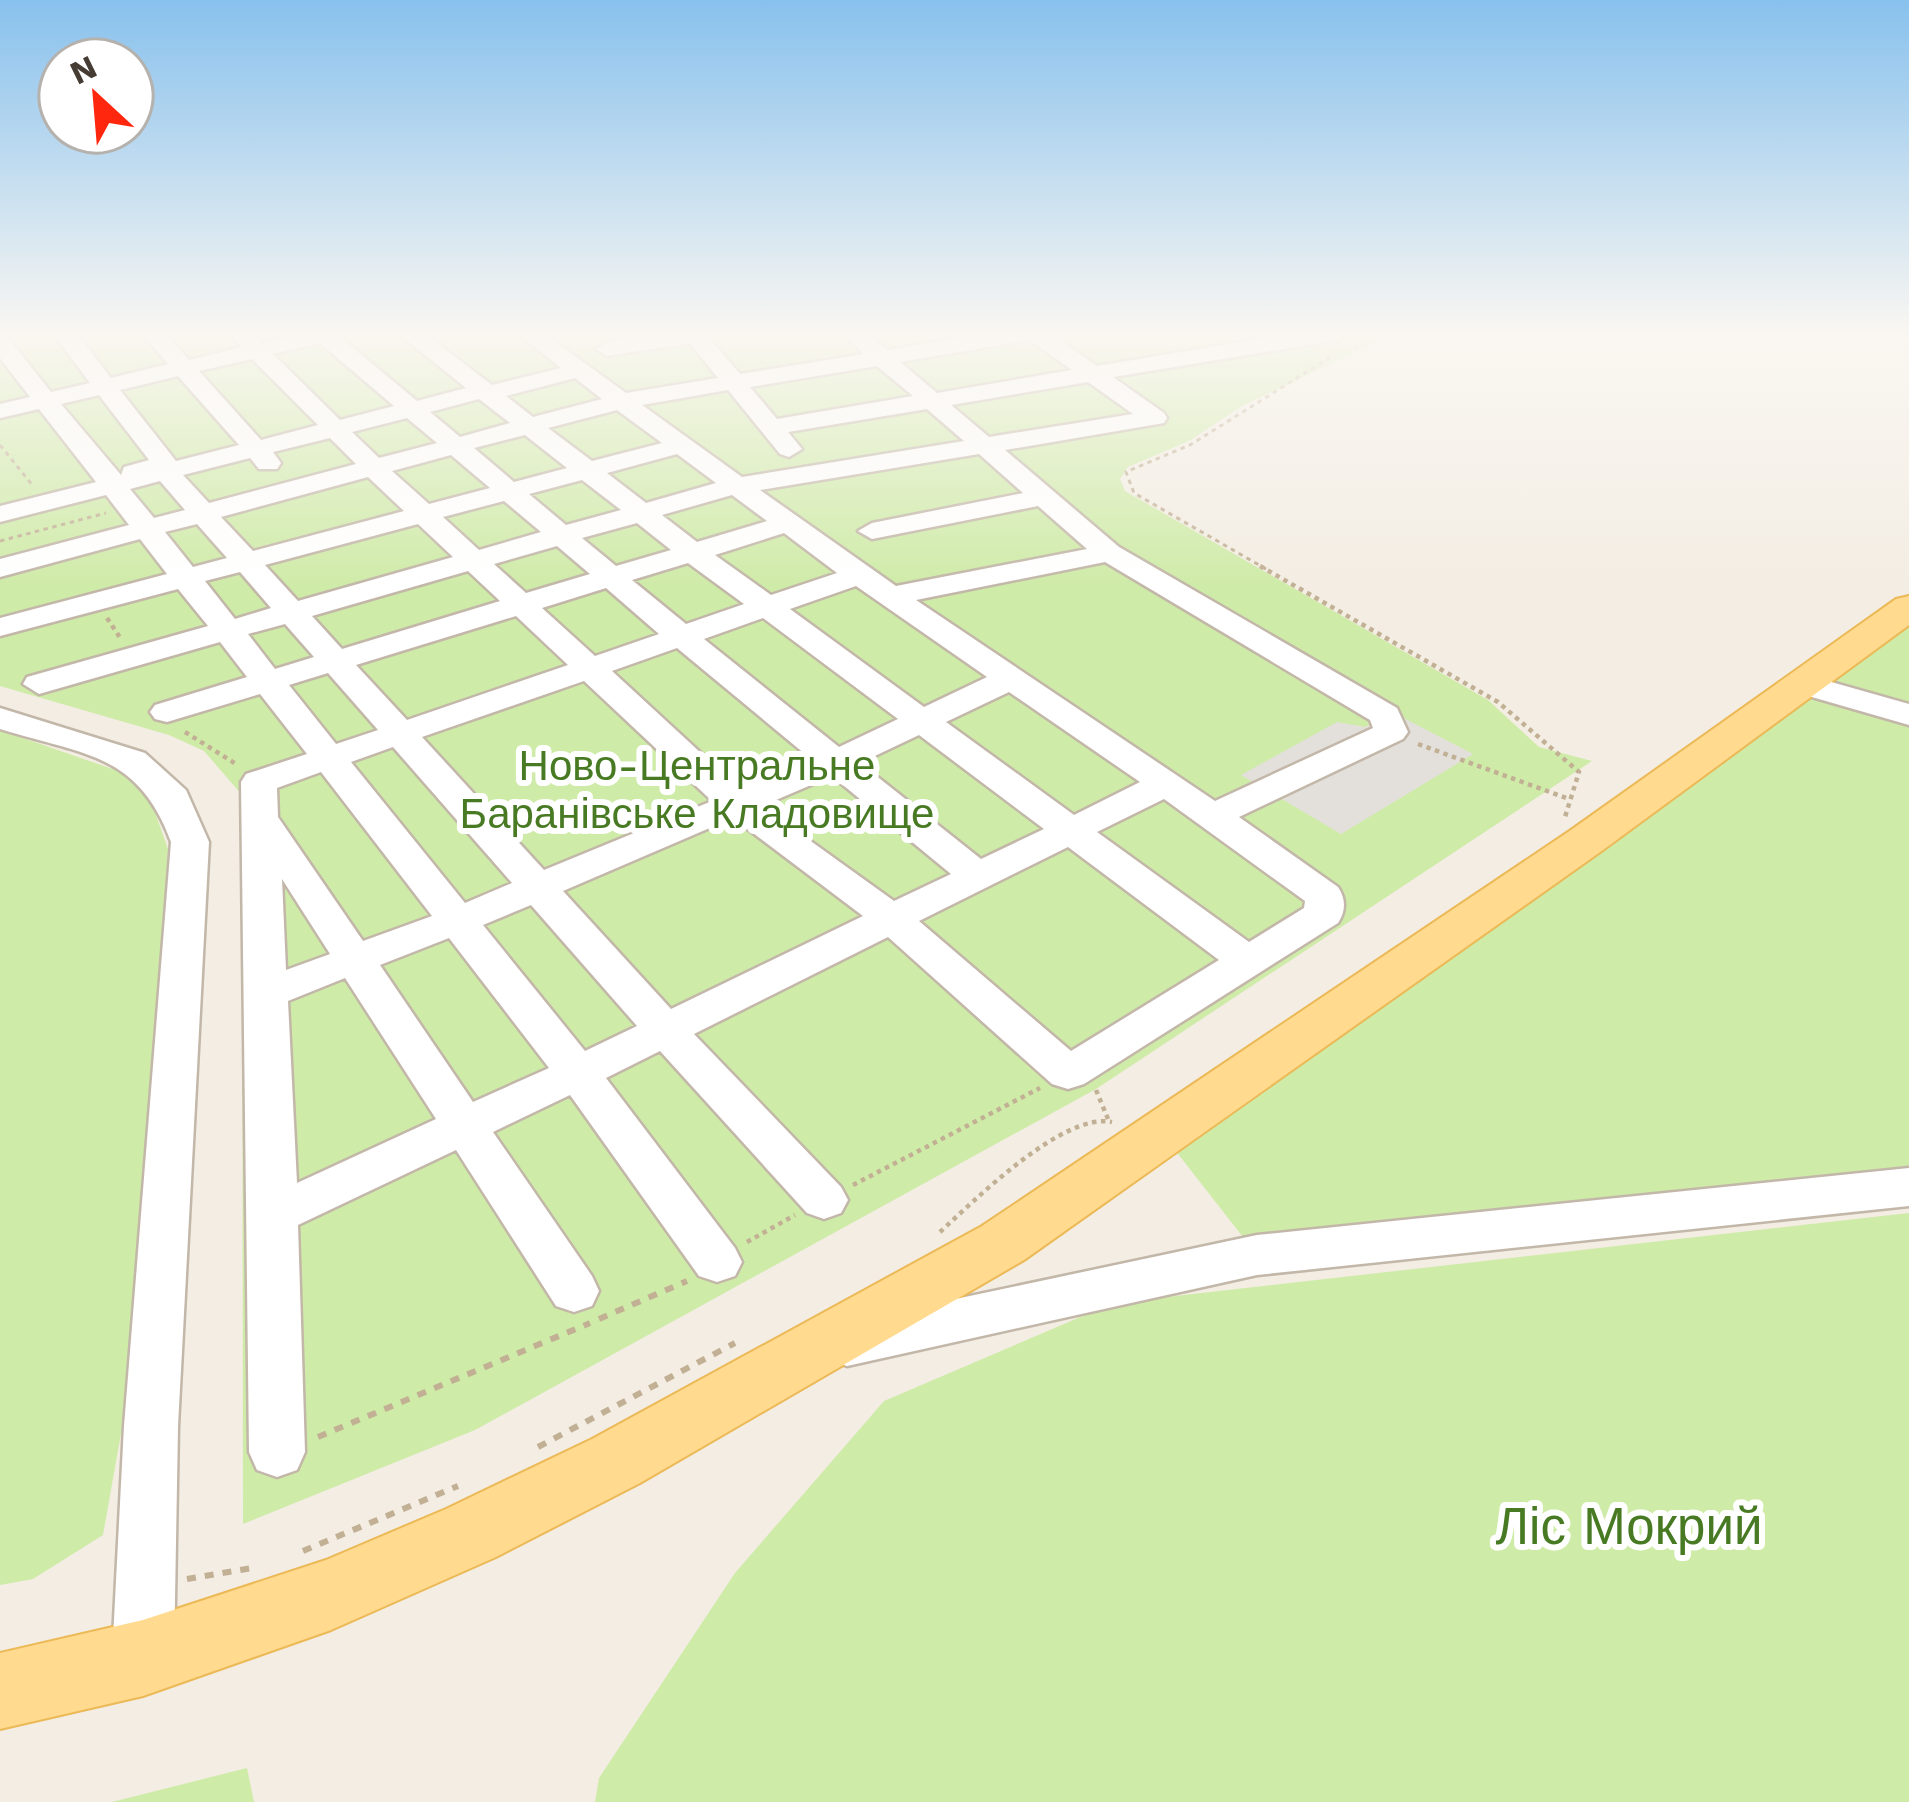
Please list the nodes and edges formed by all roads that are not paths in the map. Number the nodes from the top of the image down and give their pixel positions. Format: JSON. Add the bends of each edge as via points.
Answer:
{"nodes":[{"id":1,"x":60,"y":417,"type":"edge"},
{"id":2,"x":127,"y":417,"type":"edge"},
{"id":3,"x":227,"y":417,"type":"edge"},
{"id":4,"x":322,"y":417,"type":"edge"},
{"id":5,"x":379,"y":417,"type":"edge"},
{"id":6,"x":419,"y":417,"type":"edge"},
{"id":7,"x":517,"y":417,"type":"edge"},
{"id":8,"x":563,"y":417,"type":"edge"},
{"id":9,"x":645,"y":417,"type":"edge"},
{"id":10,"x":764,"y":417,"type":"edge"},
{"id":11,"x":835,"y":417,"type":"edge"},
{"id":12,"x":953,"y":417,"type":"edge"},
{"id":13,"x":1154,"y":417,"type":"edge"},
{"id":14,"x":529,"y":427,"type":"junction"},
{"id":15,"x":773,"y":428,"type":"junction"},
{"id":16,"x":334,"y":429,"type":"junction"},
{"id":17,"x":683,"y":445,"type":"junction"},
{"id":18,"x":454,"y":447,"type":"junction"},
{"id":19,"x":987,"y":447,"type":"junction"},
{"id":20,"x":256,"y":450,"type":"junction"},
{"id":21,"x":375,"y":469,"type":"junction"},
{"id":22,"x":589,"y":470,"type":"junction"},
{"id":23,"x":167,"y":473,"type":"junction"},
{"id":24,"x":809,"y":476,"type":"junction"},
{"id":25,"x":112,"y":483,"type":"junction"},
{"id":26,"x":735,"y":486,"type":"junction"},
{"id":27,"x":509,"y":493,"type":"junction"},
{"id":28,"x":1044,"y":497,"type":"junction"},
{"id":29,"x":0,"y":510,"type":"edge"},
{"id":30,"x":641,"y":512,"type":"junction"},
{"id":31,"x":202,"y":514,"type":"junction"},
{"id":32,"x":424,"y":514,"type":"junction"},
{"id":33,"x":786,"y":524,"type":"junction"},
{"id":34,"x":151,"y":528,"type":"junction"},
{"id":35,"x":872,"y":531,"type":"dead end"},
{"id":36,"x":561,"y":535,"type":"junction"},
{"id":37,"x":335,"y":538,"type":"junction"},
{"id":38,"x":694,"y":554,"type":"junction"},
{"id":39,"x":1109,"y":554,"type":"junction"},
{"id":40,"x":472,"y":560,"type":"junction"},
{"id":41,"x":244,"y":562,"type":"junction"},
{"id":42,"x":0,"y":568,"type":"edge"},
{"id":43,"x":859,"y":575,"type":"junction"},
{"id":44,"x":186,"y":577,"type":"junction"},
{"id":45,"x":613,"y":579,"type":"junction"},
{"id":46,"x":892,"y":596,"type":"junction"},
{"id":47,"x":523,"y":605,"type":"junction"},
{"id":48,"x":767,"y":607,"type":"junction"},
{"id":49,"x":1909,"y":607,"type":"edge"},
{"id":50,"x":291,"y":612,"type":"junction"},
{"id":51,"x":0,"y":628,"type":"edge"},
{"id":52,"x":229,"y":630,"type":"junction"},
{"id":53,"x":427,"y":634,"type":"junction"},
{"id":54,"x":683,"y":638,"type":"junction"},
{"id":55,"x":334,"y":661,"type":"junction"},
{"id":56,"x":590,"y":669,"type":"junction"},
{"id":57,"x":1009,"y":679,"type":"junction"},
{"id":58,"x":268,"y":681,"type":"junction"},
{"id":59,"x":38,"y":684,"type":"dead end"},
{"id":60,"x":1803,"y":684,"type":"junction"},
{"id":61,"x":167,"y":712,"type":"dead end"},
{"id":62,"x":1909,"y":715,"type":"edge"},
{"id":63,"x":0,"y":718,"type":"edge"},
{"id":64,"x":922,"y":722,"type":"junction"},
{"id":65,"x":400,"y":734,"type":"junction"},
{"id":66,"x":328,"y":757,"type":"junction"},
{"id":67,"x":835,"y":762,"type":"junction"},
{"id":68,"x":1168,"y":783,"type":"junction"},
{"id":69,"x":735,"y":803,"type":"junction"},
{"id":70,"x":1213,"y":816,"type":"junction"},
{"id":71,"x":260,"y":817,"type":"junction"},
{"id":72,"x":1073,"y":832,"type":"junction"},
{"id":73,"x":976,"y":875,"type":"junction"},
{"id":74,"x":539,"y":885,"type":"junction"},
{"id":75,"x":891,"y":918,"type":"junction"},
{"id":76,"x":457,"y":921,"type":"junction"},
{"id":77,"x":1248,"y":961,"type":"junction"},
{"id":78,"x":353,"y":962,"type":"junction"},
{"id":79,"x":266,"y":993,"type":"junction"},
{"id":80,"x":665,"y":1030,"type":"junction"},
{"id":81,"x":578,"y":1073,"type":"junction"},
{"id":82,"x":468,"y":1125,"type":"junction"},
{"id":83,"x":1909,"y":1187,"type":"edge"},
{"id":84,"x":824,"y":1200,"type":"dead end"},
{"id":85,"x":274,"y":1215,"type":"junction"},
{"id":86,"x":717,"y":1262,"type":"dead end"},
{"id":87,"x":584,"y":1306,"type":"road end"},
{"id":88,"x":810,"y":1352,"type":"junction"},
{"id":89,"x":277,"y":1452,"type":"road end"},
{"id":90,"x":143,"y":1658,"type":"junction"},
{"id":91,"x":0,"y":1691,"type":"edge"}],
"edges":[{"from":1,"to":25,"type":"street"},
{"from":2,"to":25,"type":"street","via":[[165,464]]},
{"from":3,"to":20,"type":"street"},
{"from":4,"to":16,"type":"street"},
{"from":5,"to":16,"type":"street"},
{"from":6,"to":18,"type":"street"},
{"from":7,"to":14,"type":"street"},
{"from":8,"to":14,"type":"street"},
{"from":9,"to":17,"type":"street"},
{"from":10,"to":15,"type":"street"},
{"from":11,"to":15,"type":"street"},
{"from":12,"to":19,"type":"street"},
{"from":13,"to":19,"type":"street"},
{"from":14,"to":18,"type":"street"},
{"from":14,"to":22,"type":"street"},
{"from":15,"to":24,"type":"street"},
{"from":16,"to":20,"type":"street"},
{"from":16,"to":21,"type":"street"},
{"from":17,"to":22,"type":"street"},
{"from":17,"to":26,"type":"street"},
{"from":18,"to":21,"type":"street"},
{"from":18,"to":27,"type":"street"},
{"from":19,"to":24,"type":"street"},
{"from":19,"to":28,"type":"street"},
{"from":20,"to":23,"type":"street"},
{"from":20,"to":37,"type":"street"},
{"from":21,"to":32,"type":"street"},
{"from":21,"to":37,"type":"street"},
{"from":22,"to":27,"type":"street"},
{"from":22,"to":30,"type":"street"},
{"from":23,"to":25,"type":"street"},
{"from":23,"to":31,"type":"street"},
{"from":24,"to":26,"type":"street"},
{"from":25,"to":29,"type":"street"},
{"from":25,"to":29,"type":"street"},
{"from":25,"to":34,"type":"street"},
{"from":26,"to":30,"type":"street"},
{"from":26,"to":33,"type":"street"},
{"from":27,"to":32,"type":"street"},
{"from":27,"to":36,"type":"street"},
{"from":28,"to":35,"type":"street"},
{"from":28,"to":39,"type":"street"},
{"from":30,"to":36,"type":"street"},
{"from":30,"to":38,"type":"street"},
{"from":31,"to":34,"type":"street"},
{"from":31,"to":37,"type":"street"},
{"from":31,"to":41,"type":"street"},
{"from":32,"to":37,"type":"street"},
{"from":32,"to":40,"type":"street"},
{"from":33,"to":38,"type":"street"},
{"from":33,"to":43,"type":"street"},
{"from":34,"to":42,"type":"street"},
{"from":34,"to":44,"type":"street"},
{"from":36,"to":40,"type":"street"},
{"from":36,"to":45,"type":"street"},
{"from":37,"to":40,"type":"street"},
{"from":37,"to":41,"type":"street"},
{"from":37,"to":50,"type":"street"},
{"from":37,"to":53,"type":"street"},
{"from":38,"to":45,"type":"street"},
{"from":38,"to":48,"type":"street"},
{"from":39,"to":46,"type":"street"},
{"from":39,"to":70,"type":"street","via":[[1385,715],[1391,732]]},
{"from":40,"to":47,"type":"street"},
{"from":41,"to":44,"type":"street"},
{"from":41,"to":50,"type":"street"},
{"from":43,"to":46,"type":"street"},
{"from":43,"to":48,"type":"street"},
{"from":44,"to":51,"type":"street"},
{"from":44,"to":52,"type":"street"},
{"from":45,"to":47,"type":"street"},
{"from":45,"to":54,"type":"street"},
{"from":46,"to":57,"type":"street"},
{"from":47,"to":53,"type":"street"},
{"from":47,"to":56,"type":"street"},
{"from":48,"to":54,"type":"street"},
{"from":48,"to":64,"type":"street"},
{"from":49,"to":60,"type":"main road"},
{"from":50,"to":52,"type":"street"},
{"from":50,"to":55,"type":"street"},
{"from":52,"to":58,"type":"street"},
{"from":52,"to":59,"type":"street"},
{"from":53,"to":55,"type":"street"},
{"from":54,"to":56,"type":"street"},
{"from":54,"to":67,"type":"street"},
{"from":55,"to":58,"type":"street"},
{"from":55,"to":65,"type":"street"},
{"from":56,"to":65,"type":"street"},
{"from":56,"to":69,"type":"street"},
{"from":57,"to":64,"type":"street"},
{"from":57,"to":68,"type":"street"},
{"from":58,"to":61,"type":"street"},
{"from":58,"to":66,"type":"street"},
{"from":60,"to":62,"type":"street"},
{"from":60,"to":88,"type":"main road","via":[[1578,820],[1142,1151],[1004,1243]]},
{"from":63,"to":90,"type":"street","via":[[133,760],[173,798],[190,842]]},
{"from":64,"to":67,"type":"street"},
{"from":64,"to":72,"type":"street"},
{"from":65,"to":66,"type":"street"},
{"from":65,"to":74,"type":"street"},
{"from":66,"to":71,"type":"street","via":[[260,782]]},
{"from":66,"to":76,"type":"street"},
{"from":67,"to":69,"type":"street"},
{"from":67,"to":73,"type":"street"},
{"from":68,"to":70,"type":"street"},
{"from":68,"to":72,"type":"street"},
{"from":69,"to":74,"type":"street"},
{"from":69,"to":75,"type":"street"},
{"from":70,"to":77,"type":"street","via":[[1324,896],[1324,914]]},
{"from":71,"to":78,"type":"street"},
{"from":71,"to":79,"type":"street"},
{"from":72,"to":73,"type":"street"},
{"from":72,"to":77,"type":"street"},
{"from":73,"to":75,"type":"street"},
{"from":74,"to":76,"type":"street"},
{"from":74,"to":80,"type":"street"},
{"from":75,"to":77,"type":"street","via":[[1068,1073]]},
{"from":75,"to":80,"type":"street"},
{"from":76,"to":78,"type":"street"},
{"from":76,"to":81,"type":"street"},
{"from":78,"to":79,"type":"street"},
{"from":78,"to":82,"type":"street"},
{"from":79,"to":85,"type":"street"},
{"from":80,"to":81,"type":"street"},
{"from":80,"to":84,"type":"street"},
{"from":81,"to":82,"type":"street"},
{"from":81,"to":86,"type":"street"},
{"from":82,"to":85,"type":"street"},
{"from":82,"to":87,"type":"street"},
{"from":83,"to":88,"type":"street","via":[[1257,1255]]},
{"from":85,"to":89,"type":"street"},
{"from":88,"to":90,"type":"main road","via":[[471,1533],[331,1594]]},
{"from":90,"to":91,"type":"main road"}]}
